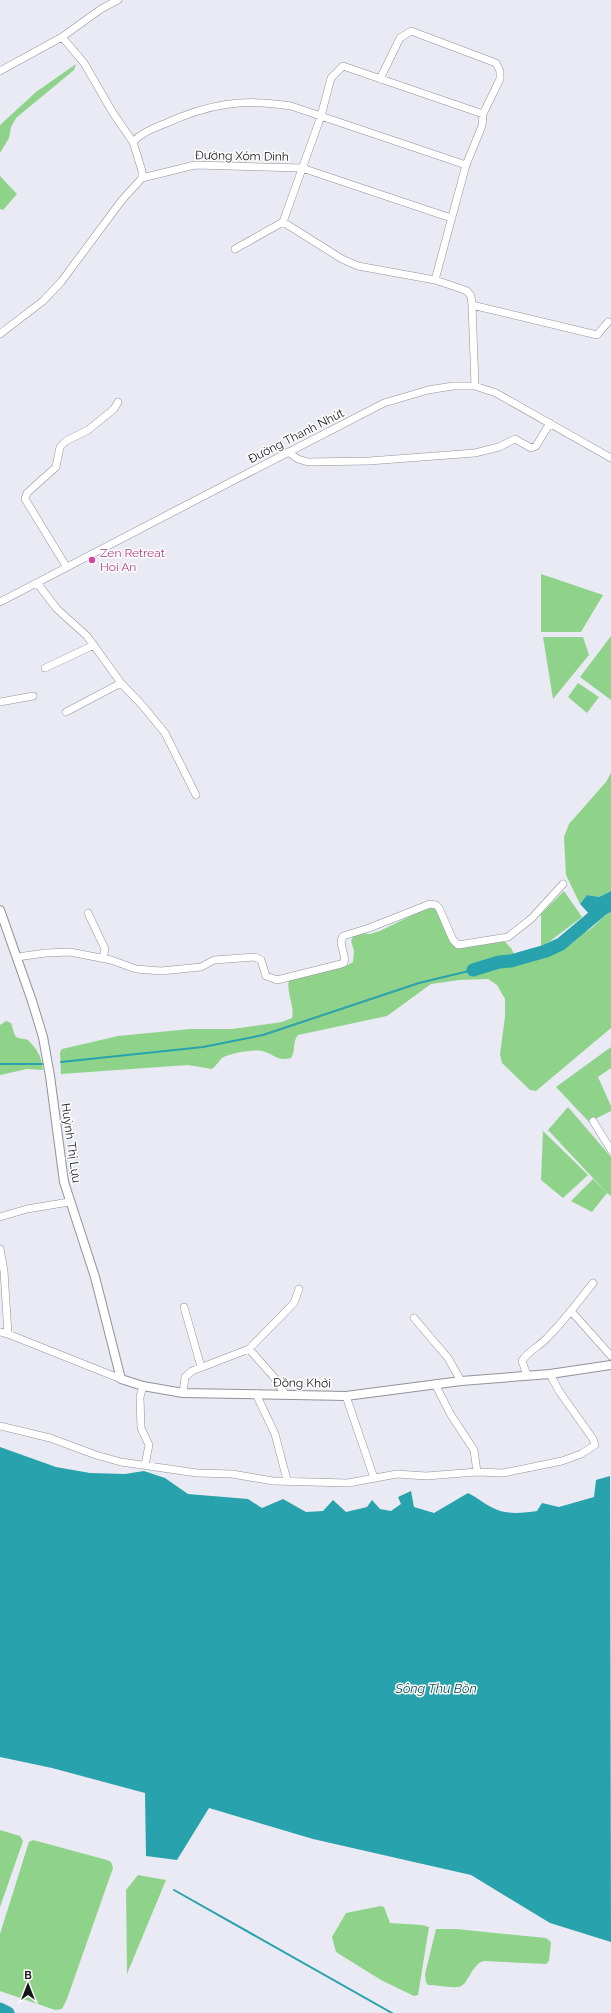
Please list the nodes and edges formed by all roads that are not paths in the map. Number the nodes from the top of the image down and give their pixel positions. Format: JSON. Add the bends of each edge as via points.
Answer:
{"nodes":[{"id":1,"x":118,"y":0,"type":"edge"},
{"id":2,"x":62,"y":37,"type":"junction"},
{"id":3,"x":0,"y":71,"type":"edge"},
{"id":4,"x":380,"y":79,"type":"junction"},
{"id":5,"x":483,"y":114,"type":"junction"},
{"id":6,"x":321,"y":116,"type":"junction"},
{"id":7,"x":133,"y":142,"type":"junction"},
{"id":8,"x":466,"y":165,"type":"junction"},
{"id":9,"x":302,"y":168,"type":"junction"},
{"id":10,"x":142,"y":178,"type":"junction"},
{"id":11,"x":451,"y":218,"type":"junction"},
{"id":12,"x":283,"y":222,"type":"junction"},
{"id":13,"x":235,"y":249,"type":"dead end"},
{"id":14,"x":435,"y":280,"type":"junction"},
{"id":15,"x":472,"y":305,"type":"junction"},
{"id":16,"x":608,"y":322,"type":"dead end"},
{"id":17,"x":0,"y":334,"type":"edge"},
{"id":18,"x":475,"y":386,"type":"junction"},
{"id":19,"x":118,"y":402,"type":"dead end"},
{"id":20,"x":550,"y":423,"type":"junction"},
{"id":21,"x":288,"y":452,"type":"junction"},
{"id":22,"x":611,"y":458,"type":"edge"},
{"id":23,"x":66,"y":566,"type":"junction"},
{"id":24,"x":36,"y":583,"type":"junction"},
{"id":25,"x":0,"y":602,"type":"edge"},
{"id":26,"x":94,"y":645,"type":"junction"},
{"id":27,"x":45,"y":668,"type":"dead end"},
{"id":28,"x":121,"y":683,"type":"junction"},
{"id":29,"x":33,"y":696,"type":"dead end"},
{"id":30,"x":0,"y":702,"type":"edge"},
{"id":31,"x":66,"y":712,"type":"dead end"},
{"id":32,"x":196,"y":796,"type":"dead end"},
{"id":33,"x":563,"y":884,"type":"dead end"},
{"id":34,"x":0,"y":910,"type":"edge"},
{"id":35,"x":88,"y":913,"type":"dead end"},
{"id":36,"x":17,"y":957,"type":"junction"},
{"id":37,"x":102,"y":958,"type":"junction"},
{"id":38,"x":593,"y":1121,"type":"dead end"},
{"id":39,"x":611,"y":1150,"type":"edge"},
{"id":40,"x":69,"y":1202,"type":"junction"},
{"id":41,"x":0,"y":1217,"type":"edge"},
{"id":42,"x":0,"y":1249,"type":"edge"},
{"id":43,"x":2,"y":1272,"type":"edge"},
{"id":44,"x":593,"y":1283,"type":"dead end"},
{"id":45,"x":299,"y":1289,"type":"dead end"},
{"id":46,"x":184,"y":1307,"type":"dead end"},
{"id":47,"x":571,"y":1311,"type":"junction"},
{"id":48,"x":414,"y":1318,"type":"dead end"},
{"id":49,"x":0,"y":1332,"type":"edge"},
{"id":50,"x":8,"y":1334,"type":"junction"},
{"id":51,"x":249,"y":1349,"type":"junction"},
{"id":52,"x":611,"y":1356,"type":"edge"},
{"id":53,"x":611,"y":1365,"type":"edge"},
{"id":54,"x":201,"y":1367,"type":"junction"},
{"id":55,"x":550,"y":1374,"type":"junction"},
{"id":56,"x":527,"y":1375,"type":"junction"},
{"id":57,"x":121,"y":1379,"type":"junction"},
{"id":58,"x":461,"y":1381,"type":"junction"},
{"id":59,"x":436,"y":1384,"type":"junction"},
{"id":60,"x":143,"y":1386,"type":"junction"},
{"id":61,"x":183,"y":1393,"type":"junction"},
{"id":62,"x":256,"y":1394,"type":"junction"},
{"id":63,"x":285,"y":1394,"type":"junction"},
{"id":64,"x":346,"y":1396,"type":"junction"},
{"id":65,"x":0,"y":1426,"type":"edge"},
{"id":66,"x":145,"y":1465,"type":"junction"},
{"id":67,"x":477,"y":1472,"type":"junction"},
{"id":68,"x":374,"y":1478,"type":"junction"},
{"id":69,"x":287,"y":1480,"type":"junction"}],
"edges":[{"from":1,"to":2,"type":"street"},
{"from":2,"to":3,"type":"street"},
{"from":2,"to":7,"type":"street","via":[[84,63]]},
{"from":4,"to":5,"type":"street"},
{"from":4,"to":5,"type":"street","via":[[400,38],[411,31],[496,63],[500,79]]},
{"from":4,"to":6,"type":"street","via":[[343,66],[331,78]]},
{"from":5,"to":8,"type":"street","via":[[482,126]]},
{"from":6,"to":7,"type":"street","via":[[285,105],[235,102],[207,107],[180,116],[140,135]]},
{"from":6,"to":8,"type":"street"},
{"from":6,"to":9,"type":"street"},
{"from":7,"to":10,"type":"street"},
{"from":8,"to":11,"type":"street"},
{"from":9,"to":10,"type":"street","name":"Đường Xóm Dinh","via":[[195,165]]},
{"from":9,"to":11,"type":"street","name":"Đường Xóm Dinh"},
{"from":9,"to":12,"type":"street"},
{"from":10,"to":17,"type":"street","via":[[122,200],[62,282],[43,301]]},
{"from":11,"to":14,"type":"street"},
{"from":12,"to":13,"type":"street"},
{"from":12,"to":14,"type":"street","via":[[342,259],[358,266]]},
{"from":14,"to":15,"type":"street","via":[[467,291]]},
{"from":15,"to":16,"type":"street","via":[[597,335]]},
{"from":15,"to":18,"type":"street"},
{"from":18,"to":20,"type":"street","name":"Đường Thanh Nhứt","via":[[496,393]]},
{"from":18,"to":21,"type":"street","name":"Đường Thanh Nhứt","via":[[453,386],[399,397]]},
{"from":19,"to":23,"type":"street","via":[[114,409],[88,430],[66,441],[60,447],[56,467],[27,493],[25,499]]},
{"from":20,"to":21,"type":"street","via":[[536,446],[531,448],[515,439],[488,451],[471,454],[345,462],[303,461]]},
{"from":20,"to":22,"type":"street","name":"Đường Thanh Nhứt"},
{"from":21,"to":23,"type":"street","name":"Đường Thanh Nhứt"},
{"from":23,"to":24,"type":"street","name":"Đường Thanh Nhứt"},
{"from":24,"to":25,"type":"street","name":"Đường Thanh Nhứt"},
{"from":24,"to":26,"type":"street","via":[[57,609]]},
{"from":26,"to":27,"type":"street"},
{"from":26,"to":28,"type":"street"},
{"from":28,"to":31,"type":"street"},
{"from":28,"to":32,"type":"street","via":[[165,733]]},
{"from":29,"to":30,"type":"street"},
{"from":33,"to":37,"type":"street","via":[[532,918],[506,939],[458,945],[453,940],[439,908],[430,904],[343,936],[341,941],[345,958],[342,964],[276,980],[266,976],[261,960],[255,956],[214,960],[201,967],[161,972],[136,969]]},
{"from":34,"to":36,"type":"street","name":"Huỳnh Thị Lựu"},
{"from":35,"to":37,"type":"street","via":[[105,949]]},
{"from":36,"to":37,"type":"street","via":[[62,952]]},
{"from":36,"to":40,"type":"street","name":"Huỳnh Thị Lựu","via":[[46,1052],[61,1164]]},
{"from":38,"to":39,"type":"street"},
{"from":40,"to":41,"type":"street","via":[[27,1209]]},
{"from":40,"to":57,"type":"street","name":"Huỳnh Thị Lựu","via":[[94,1277]]},
{"from":42,"to":43,"type":"street"},
{"from":43,"to":50,"type":"street"},
{"from":44,"to":47,"type":"street"},
{"from":45,"to":51,"type":"street","via":[[294,1303]]},
{"from":46,"to":54,"type":"street"},
{"from":47,"to":52,"type":"street"},
{"from":47,"to":56,"type":"street","via":[[540,1346],[525,1356],[522,1361]]},
{"from":48,"to":58,"type":"street","via":[[448,1358]]},
{"from":49,"to":50,"type":"street","name":"Đồng Khởi"},
{"from":50,"to":57,"type":"street","name":"Đồng Khởi"},
{"from":51,"to":54,"type":"street"},
{"from":51,"to":63,"type":"street"},
{"from":53,"to":55,"type":"street","name":"Đồng Khởi"},
{"from":54,"to":61,"type":"street","via":[[185,1377]]},
{"from":55,"to":56,"type":"street","name":"Đồng Khởi"},
{"from":55,"to":67,"type":"street","via":[[593,1439],[594,1447],[568,1459],[546,1465],[503,1473]]},
{"from":56,"to":58,"type":"street","name":"Đồng Khởi"},
{"from":57,"to":60,"type":"street","name":"Đồng Khởi"},
{"from":58,"to":59,"type":"street","name":"Đồng Khởi"},
{"from":59,"to":64,"type":"street","name":"Đồng Khởi"},
{"from":59,"to":67,"type":"street","via":[[451,1415],[474,1450]]},
{"from":60,"to":61,"type":"street","name":"Đồng Khởi"},
{"from":60,"to":66,"type":"street","via":[[140,1397],[141,1428],[149,1446]]},
{"from":61,"to":62,"type":"street","name":"Đồng Khởi"},
{"from":62,"to":63,"type":"street","name":"Đồng Khởi"},
{"from":62,"to":69,"type":"street","via":[[273,1430]]},
{"from":63,"to":64,"type":"street","name":"Đồng Khởi"},
{"from":64,"to":68,"type":"street"},
{"from":65,"to":66,"type":"street","via":[[50,1438],[113,1460]]},
{"from":66,"to":69,"type":"street","via":[[197,1473],[232,1474],[262,1481]]},
{"from":67,"to":68,"type":"street","via":[[426,1476],[397,1474]]},
{"from":68,"to":69,"type":"street","via":[[348,1483]]}]}
